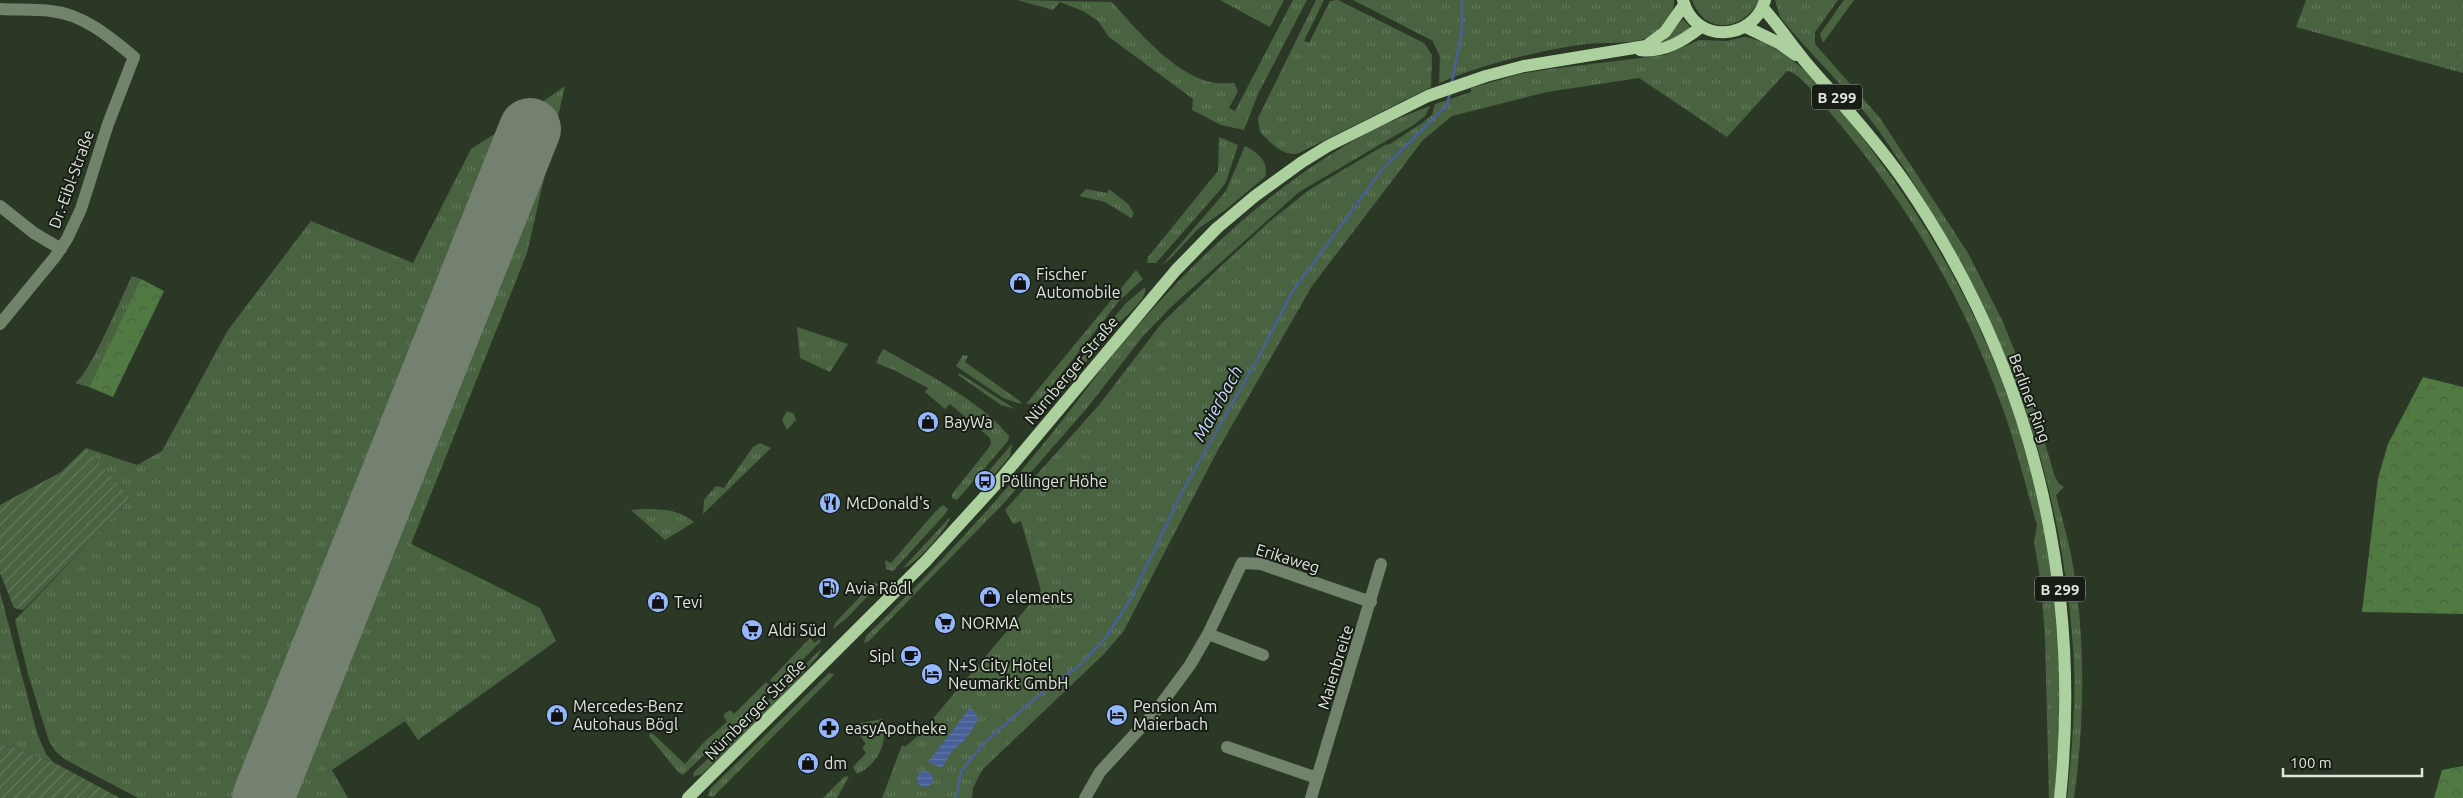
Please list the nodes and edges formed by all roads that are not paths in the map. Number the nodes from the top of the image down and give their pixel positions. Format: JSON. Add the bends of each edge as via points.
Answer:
{"nodes":[{"id":1,"x":1683,"y":2,"type":"edge"},
{"id":2,"x":1764,"y":4,"type":"edge"},
{"id":3,"x":0,"y":10,"type":"edge"},
{"id":4,"x":1701,"y":27,"type":"junction"},
{"id":5,"x":1746,"y":27,"type":"junction"},
{"id":6,"x":1635,"y":49,"type":"junction"},
{"id":7,"x":1807,"y":64,"type":"junction"},
{"id":8,"x":0,"y":206,"type":"edge"},
{"id":9,"x":61,"y":250,"type":"junction"},
{"id":10,"x":0,"y":324,"type":"edge"},
{"id":11,"x":1381,"y":564,"type":"dead end"},
{"id":12,"x":1370,"y":602,"type":"junction"},
{"id":13,"x":1208,"y":634,"type":"junction"},
{"id":14,"x":1263,"y":655,"type":"dead end"},
{"id":15,"x":1227,"y":747,"type":"dead end"},
{"id":16,"x":1317,"y":778,"type":"junction"},
{"id":17,"x":688,"y":798,"type":"edge"},
{"id":18,"x":1085,"y":798,"type":"edge"},
{"id":19,"x":1311,"y":798,"type":"edge"},
{"id":20,"x":2060,"y":798,"type":"edge"}],
"edges":[{"from":1,"to":4,"type":"main road"},
{"from":1,"to":6,"type":"main road","name":"Nürnberger Straße","via":[[1665,32],[1653,42]]},
{"from":2,"to":5,"type":"main road","name":"Berliner Ring"},
{"from":2,"to":7,"type":"main road","name":"Berliner Ring","number":"B 299"},
{"from":3,"to":9,"type":"street","name":"Dr.-Eibl-Straße","via":[[52,11],[69,15],[93,26],[134,57],[81,209]]},
{"from":4,"to":5,"type":"main road","via":[[1722,33]]},
{"from":4,"to":6,"type":"main road","name":"Nürnberger Straße","via":[[1674,45],[1659,50]]},
{"from":5,"to":7,"type":"main road","name":"Berliner Ring","number":"B 299","via":[[1779,43]]},
{"from":6,"to":17,"type":"main road","name":"Nürnberger Straße","via":[[1539,63],[1428,96],[1302,162],[1255,196],[1217,228],[1170,277],[1034,440],[946,539]]},
{"from":7,"to":20,"type":"main road","name":"Berliner Ring","number":"B 299","via":[[1867,131],[1929,220],[1982,316],[2022,420],[2048,515],[2061,594],[2066,701]]},
{"from":8,"to":9,"type":"street"},
{"from":9,"to":10,"type":"street","name":"Dr.-Eibl-Straße"},
{"from":11,"to":12,"type":"street","name":"Maienbreite"},
{"from":12,"to":13,"type":"street","name":"Erikaweg","via":[[1261,564],[1244,562],[1238,568]]},
{"from":12,"to":16,"type":"street","name":"Maienbreite"},
{"from":13,"to":14,"type":"street"},
{"from":13,"to":18,"type":"street","name":"Erikaweg","via":[[1180,680],[1100,772]]},
{"from":15,"to":16,"type":"street"},
{"from":16,"to":19,"type":"street","name":"Maienbreite"}]}
